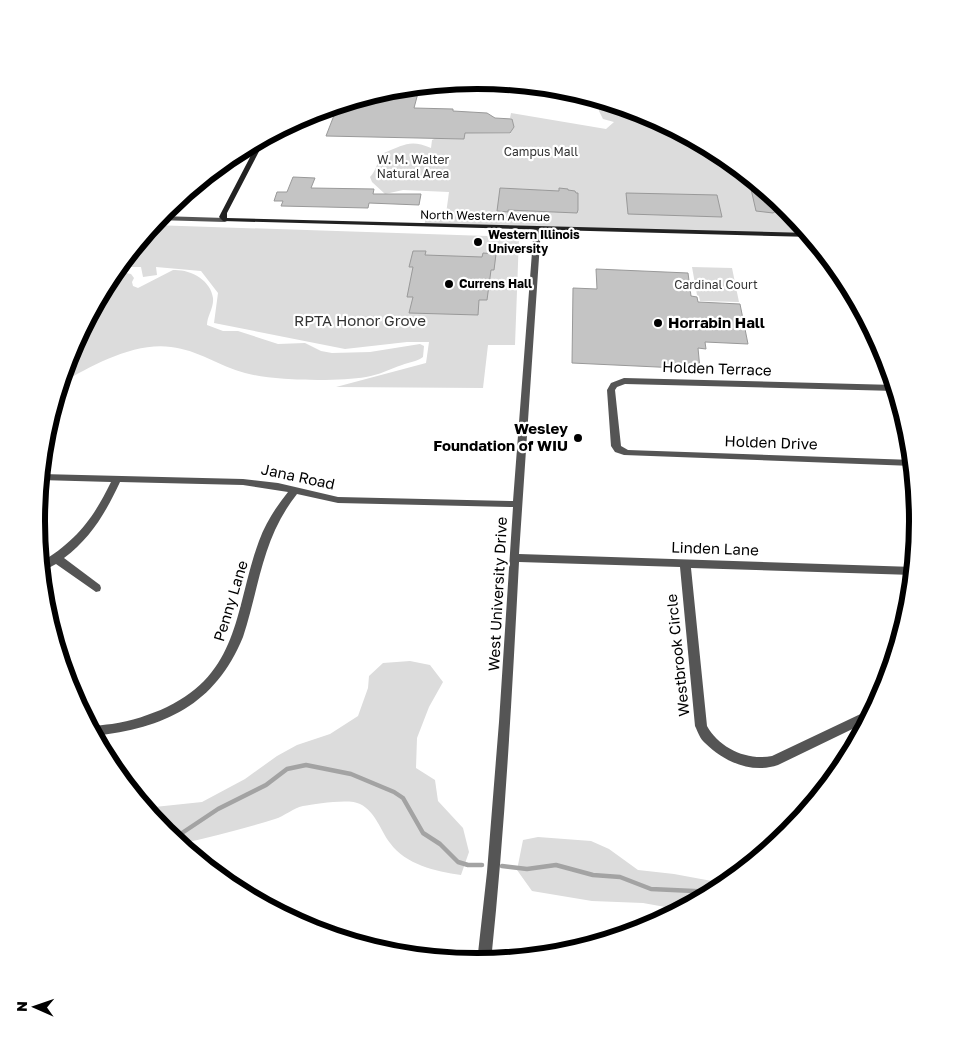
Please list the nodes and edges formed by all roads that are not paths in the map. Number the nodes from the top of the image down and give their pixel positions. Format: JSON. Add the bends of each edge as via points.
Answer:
{"nodes":[{"id":1,"x":258,"y":148,"type":"edge"},
{"id":2,"x":169,"y":218,"type":"edge"},
{"id":3,"x":226,"y":220,"type":"junction"},
{"id":4,"x":537,"y":228,"type":"junction"},
{"id":5,"x":802,"y":235,"type":"edge"},
{"id":6,"x":889,"y":388,"type":"edge"},
{"id":7,"x":627,"y":453,"type":"joint"},
{"id":8,"x":906,"y":464,"type":"edge"},
{"id":9,"x":48,"y":477,"type":"edge"},
{"id":10,"x":118,"y":479,"type":"junction"},
{"id":11,"x":295,"y":490,"type":"junction"},
{"id":12,"x":518,"y":504,"type":"junction"},
{"id":13,"x":514,"y":558,"type":"junction"},
{"id":14,"x":57,"y":559,"type":"junction"},
{"id":15,"x":685,"y":563,"type":"junction"},
{"id":16,"x":48,"y":564,"type":"edge"},
{"id":17,"x":907,"y":571,"type":"edge"},
{"id":18,"x":96,"y":588,"type":"dead end"},
{"id":19,"x":862,"y":719,"type":"edge"},
{"id":20,"x":100,"y":730,"type":"edge"},
{"id":21,"x":485,"y":954,"type":"edge"}],
"edges":[{"from":1,"to":3,"type":"street","via":[[224,213]]},
{"from":2,"to":3,"type":"street","name":"North Western Avenue"},
{"from":3,"to":4,"type":"street","name":"North Western Avenue"},
{"from":4,"to":5,"type":"street","name":"North Western Avenue"},
{"from":4,"to":12,"type":"street","name":"West University Drive"},
{"from":6,"to":7,"type":"street","name":"Holden Terrace","via":[[624,380],[611,390],[616,446]]},
{"from":7,"to":8,"type":"street","name":"Holden Drive"},
{"from":9,"to":10,"type":"street","name":"Jana Road"},
{"from":10,"to":11,"type":"street","name":"Jana Road","via":[[243,482]]},
{"from":10,"to":14,"type":"street","via":[[94,525]]},
{"from":11,"to":12,"type":"street","name":"Jana Road","via":[[354,502]]},
{"from":11,"to":20,"type":"street","name":"Penny Lane","via":[[271,524],[233,646],[214,677],[191,699],[150,720],[124,728]]},
{"from":12,"to":13,"type":"street","name":"West University Drive"},
{"from":13,"to":15,"type":"street","name":"Linden Lane"},
{"from":13,"to":21,"type":"street","name":"West University Drive","via":[[506,722]]},
{"from":14,"to":16,"type":"street"},
{"from":14,"to":18,"type":"street"},
{"from":15,"to":17,"type":"street","name":"Linden Lane"},
{"from":15,"to":19,"type":"street","name":"Westbrook Circle","via":[[701,726],[708,739],[744,761],[764,763]]}]}
